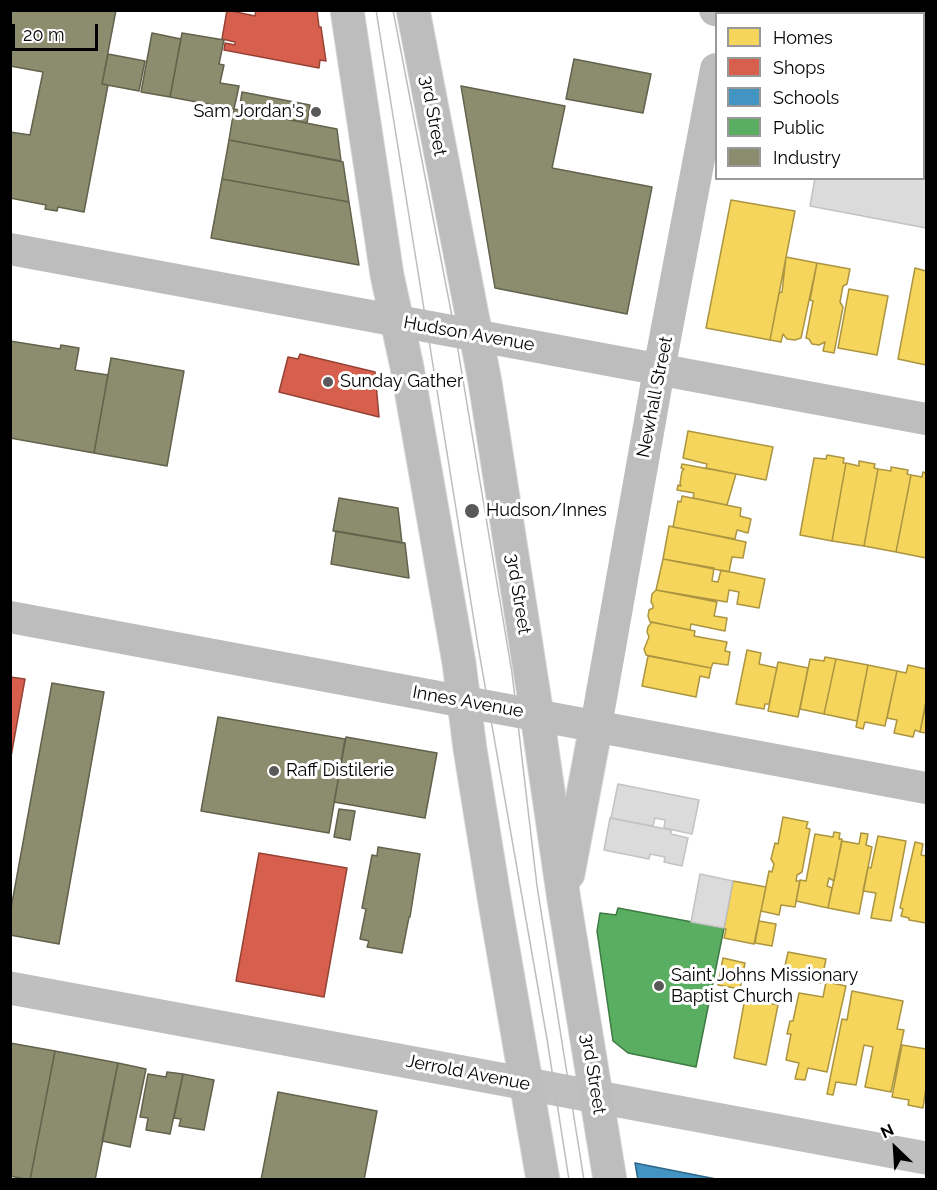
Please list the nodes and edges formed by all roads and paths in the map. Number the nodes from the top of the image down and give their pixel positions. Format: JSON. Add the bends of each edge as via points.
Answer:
{"nodes":[{"id":1,"x":347,"y":10,"type":"edge"},
{"id":2,"x":413,"y":10,"type":"edge"},
{"id":3,"x":715,"y":79,"type":"edge"},
{"id":4,"x":10,"y":249,"type":"edge"},
{"id":5,"x":396,"y":321,"type":"junction"},
{"id":6,"x":476,"y":335,"type":"junction"},
{"id":7,"x":659,"y":370,"type":"junction"},
{"id":8,"x":927,"y":419,"type":"edge"},
{"id":9,"x":10,"y":617,"type":"edge"},
{"id":10,"x":464,"y":701,"type":"junction"},
{"id":11,"x":537,"y":715,"type":"junction"},
{"id":12,"x":596,"y":726,"type":"junction"},
{"id":13,"x":927,"y":788,"type":"edge"},
{"id":14,"x":564,"y":900,"type":"junction"},
{"id":15,"x":10,"y":988,"type":"edge"},
{"id":16,"x":525,"y":1083,"type":"junction"},
{"id":17,"x":596,"y":1097,"type":"junction"},
{"id":18,"x":536,"y":1136,"type":"junction"},
{"id":19,"x":927,"y":1158,"type":"edge"},
{"id":20,"x":518,"y":1179,"type":"edge"},
{"id":21,"x":543,"y":1179,"type":"edge"},
{"id":22,"x":610,"y":1179,"type":"edge"}],
"edges":[{"from":1,"to":5,"type":"main road"},
{"from":2,"to":6,"type":"main road","name":"3rd Street"},
{"from":3,"to":7,"type":"street","name":"Newhall Street"},
{"from":4,"to":5,"type":"street","name":"Hudson Avenue"},
{"from":5,"to":6,"type":"street","name":"Hudson Avenue"},
{"from":5,"to":10,"type":"main road"},
{"from":6,"to":7,"type":"street","name":"Hudson Avenue"},
{"from":6,"to":11,"type":"main road","name":"3rd Street"},
{"from":7,"to":8,"type":"street","name":"Hudson Avenue"},
{"from":7,"to":12,"type":"street","name":"Newhall Street"},
{"from":9,"to":10,"type":"street","name":"Innes Avenue"},
{"from":10,"to":11,"type":"street","name":"Innes Avenue"},
{"from":10,"to":16,"type":"main road"},
{"from":11,"to":12,"type":"street","name":"Innes Avenue"},
{"from":11,"to":14,"type":"main road","name":"3rd Street"},
{"from":12,"to":13,"type":"street","name":"Innes Avenue"},
{"from":12,"to":14,"type":"main road"},
{"from":14,"to":17,"type":"main road","name":"3rd Street"},
{"from":15,"to":16,"type":"street","name":"Jerrold Avenue"},
{"from":16,"to":17,"type":"street","name":"Jerrold Avenue"},
{"from":16,"to":18,"type":"main road"},
{"from":17,"to":19,"type":"street","name":"Jerrold Avenue"},
{"from":17,"to":22,"type":"main road","name":"3rd Street"},
{"from":18,"to":20,"type":"main road"},
{"from":18,"to":21,"type":"main road"}]}
